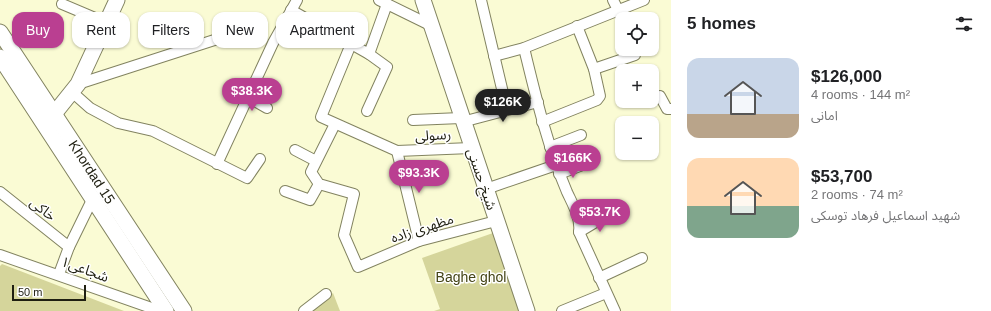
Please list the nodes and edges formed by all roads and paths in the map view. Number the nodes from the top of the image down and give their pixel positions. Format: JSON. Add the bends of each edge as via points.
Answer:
{"nodes":[{"id":1,"x":297,"y":0,"type":"edge"},
{"id":2,"x":423,"y":0,"type":"edge"},
{"id":3,"x":481,"y":0,"type":"edge"},
{"id":4,"x":613,"y":0,"type":"edge"},
{"id":5,"x":644,"y":0,"type":"edge"},
{"id":6,"x":115,"y":1,"type":"edge"},
{"id":7,"x":383,"y":2,"type":"edge"},
{"id":8,"x":62,"y":4,"type":"dead end"},
{"id":9,"x":291,"y":10,"type":"junction"},
{"id":10,"x":618,"y":10,"type":"junction"},
{"id":11,"x":81,"y":12,"type":"edge"},
{"id":12,"x":112,"y":12,"type":"edge"},
{"id":13,"x":295,"y":12,"type":"edge"},
{"id":14,"x":430,"y":25,"type":"junction"},
{"id":15,"x":578,"y":26,"type":"junction"},
{"id":16,"x":0,"y":32,"type":"edge"},
{"id":17,"x":212,"y":41,"type":"edge"},
{"id":18,"x":95,"y":48,"type":"edge"},
{"id":19,"x":349,"y":48,"type":"edge"},
{"id":20,"x":358,"y":48,"type":"edge"},
{"id":21,"x":524,"y":48,"type":"junction"},
{"id":22,"x":369,"y":54,"type":"junction"},
{"id":23,"x":494,"y":56,"type":"junction"},
{"id":24,"x":632,"y":56,"type":"edge"},
{"id":25,"x":0,"y":57,"type":"edge"},
{"id":26,"x":594,"y":69,"type":"junction"},
{"id":27,"x":75,"y":88,"type":"junction"},
{"id":28,"x":503,"y":93,"type":"dead end"},
{"id":29,"x":660,"y":96,"type":"dead end"},
{"id":30,"x":248,"y":97,"type":"junction"},
{"id":31,"x":538,"y":102,"type":"junction"},
{"id":32,"x":267,"y":108,"type":"dead end"},
{"id":33,"x":671,"y":109,"type":"edge"},
{"id":34,"x":367,"y":111,"type":"dead end"},
{"id":35,"x":54,"y":114,"type":"junction"},
{"id":36,"x":413,"y":120,"type":"dead end"},
{"id":37,"x":462,"y":120,"type":"junction"},
{"id":38,"x":542,"y":122,"type":"junction"},
{"id":39,"x":336,"y":124,"type":"junction"},
{"id":40,"x":581,"y":135,"type":"dead end"},
{"id":41,"x":550,"y":147,"type":"junction"},
{"id":42,"x":471,"y":148,"type":"junction"},
{"id":43,"x":295,"y":150,"type":"dead end"},
{"id":44,"x":397,"y":151,"type":"junction"},
{"id":45,"x":260,"y":159,"type":"dead end"},
{"id":46,"x":316,"y":161,"type":"junction"},
{"id":47,"x":593,"y":161,"type":"dead end"},
{"id":48,"x":217,"y":164,"type":"junction"},
{"id":49,"x":80,"y":166,"type":"junction"},
{"id":50,"x":558,"y":169,"type":"junction"},
{"id":51,"x":319,"y":184,"type":"junction"},
{"id":52,"x":486,"y":189,"type":"junction"},
{"id":53,"x":0,"y":192,"type":"edge"},
{"id":54,"x":285,"y":192,"type":"dead end"},
{"id":55,"x":92,"y":198,"type":"junction"},
{"id":56,"x":609,"y":214,"type":"dead end"},
{"id":57,"x":496,"y":221,"type":"junction"},
{"id":58,"x":579,"y":232,"type":"junction"},
{"id":59,"x":419,"y":241,"type":"junction"},
{"id":60,"x":69,"y":247,"type":"junction"},
{"id":61,"x":0,"y":255,"type":"edge"},
{"id":62,"x":642,"y":258,"type":"dead end"},
{"id":63,"x":59,"y":274,"type":"junction"},
{"id":64,"x":599,"y":278,"type":"junction"},
{"id":65,"x":606,"y":293,"type":"junction"},
{"id":66,"x":326,"y":294,"type":"dead end"},
{"id":67,"x":160,"y":311,"type":"edge"},
{"id":68,"x":166,"y":311,"type":"edge"},
{"id":69,"x":184,"y":311,"type":"edge"},
{"id":70,"x":304,"y":311,"type":"edge"},
{"id":71,"x":527,"y":311,"type":"edge"},
{"id":72,"x":562,"y":311,"type":"edge"},
{"id":73,"x":615,"y":311,"type":"edge"}],
"edges":[{"from":1,"to":9,"type":"street"},
{"from":2,"to":14,"type":"main road","name":"شیخ حسنی"},
{"from":3,"to":23,"type":"street"},
{"from":4,"to":10,"type":"street"},
{"from":5,"to":10,"type":"street"},
{"from":6,"to":12,"type":"main road"},
{"from":7,"to":14,"type":"street"},
{"from":7,"to":22,"type":"street"},
{"from":8,"to":11,"type":"street"},
{"from":9,"to":13,"type":"street"},
{"from":9,"to":30,"type":"street"},
{"from":10,"to":15,"type":"street"},
{"from":14,"to":37,"type":"main road","name":"شیخ حسنی"},
{"from":15,"to":21,"type":"street"},
{"from":15,"to":26,"type":"street"},
{"from":16,"to":35,"type":"main road","name":"Khordad 15"},
{"from":17,"to":27,"type":"street"},
{"from":18,"to":27,"type":"main road"},
{"from":19,"to":39,"type":"street","via":[[320,117]]},
{"from":20,"to":22,"type":"street"},
{"from":21,"to":23,"type":"street"},
{"from":21,"to":31,"type":"street"},
{"from":22,"to":34,"type":"street","via":[[387,67]]},
{"from":23,"to":28,"type":"street"},
{"from":24,"to":26,"type":"street"},
{"from":25,"to":49,"type":"main road","name":"Khordad 15"},
{"from":26,"to":38,"type":"street","via":[[600,92],[597,100]]},
{"from":27,"to":35,"type":"main road"},
{"from":27,"to":48,"type":"street","via":[[90,108],[118,123],[153,131]]},
{"from":29,"to":33,"type":"street","via":[[667,109]]},
{"from":30,"to":32,"type":"street"},
{"from":30,"to":48,"type":"street"},
{"from":31,"to":37,"type":"street"},
{"from":31,"to":38,"type":"street"},
{"from":35,"to":49,"type":"main road","name":"Khordad 15"},
{"from":36,"to":37,"type":"street"},
{"from":37,"to":42,"type":"main road","name":"شیخ حسنی"},
{"from":38,"to":41,"type":"street"},
{"from":39,"to":44,"type":"street"},
{"from":39,"to":46,"type":"street"},
{"from":40,"to":41,"type":"street"},
{"from":41,"to":50,"type":"street"},
{"from":42,"to":44,"type":"street","name":"رسولی"},
{"from":42,"to":52,"type":"main road","name":"شیخ حسنی"},
{"from":43,"to":46,"type":"street"},
{"from":44,"to":59,"type":"street"},
{"from":45,"to":48,"type":"street","via":[[247,178]]},
{"from":46,"to":51,"type":"street","via":[[311,172]]},
{"from":47,"to":50,"type":"street"},
{"from":49,"to":55,"type":"main road","name":"Khordad 15"},
{"from":49,"to":69,"type":"main road","name":"Khordad 15"},
{"from":50,"to":52,"type":"street"},
{"from":50,"to":58,"type":"street","via":[[581,223]]},
{"from":51,"to":54,"type":"street","via":[[310,200]]},
{"from":51,"to":59,"type":"street","name":"مظهری زاده","via":[[354,194],[344,235],[358,267]]},
{"from":52,"to":57,"type":"main road","name":"شیخ حسنی"},
{"from":53,"to":60,"type":"street","name":"خاکی"},
{"from":55,"to":60,"type":"street"},
{"from":55,"to":68,"type":"main road","name":"Khordad 15"},
{"from":56,"to":58,"type":"street"},
{"from":57,"to":59,"type":"street","name":"مظهری زاده"},
{"from":57,"to":71,"type":"main road","name":"شیخ حسنی"},
{"from":58,"to":64,"type":"street"},
{"from":60,"to":63,"type":"street"},
{"from":61,"to":63,"type":"street","name":"شجاعی۱"},
{"from":62,"to":64,"type":"street"},
{"from":63,"to":67,"type":"street","name":"شجاعی۱"},
{"from":64,"to":65,"type":"street"},
{"from":65,"to":72,"type":"street"},
{"from":65,"to":73,"type":"street"},
{"from":66,"to":70,"type":"street"}]}
